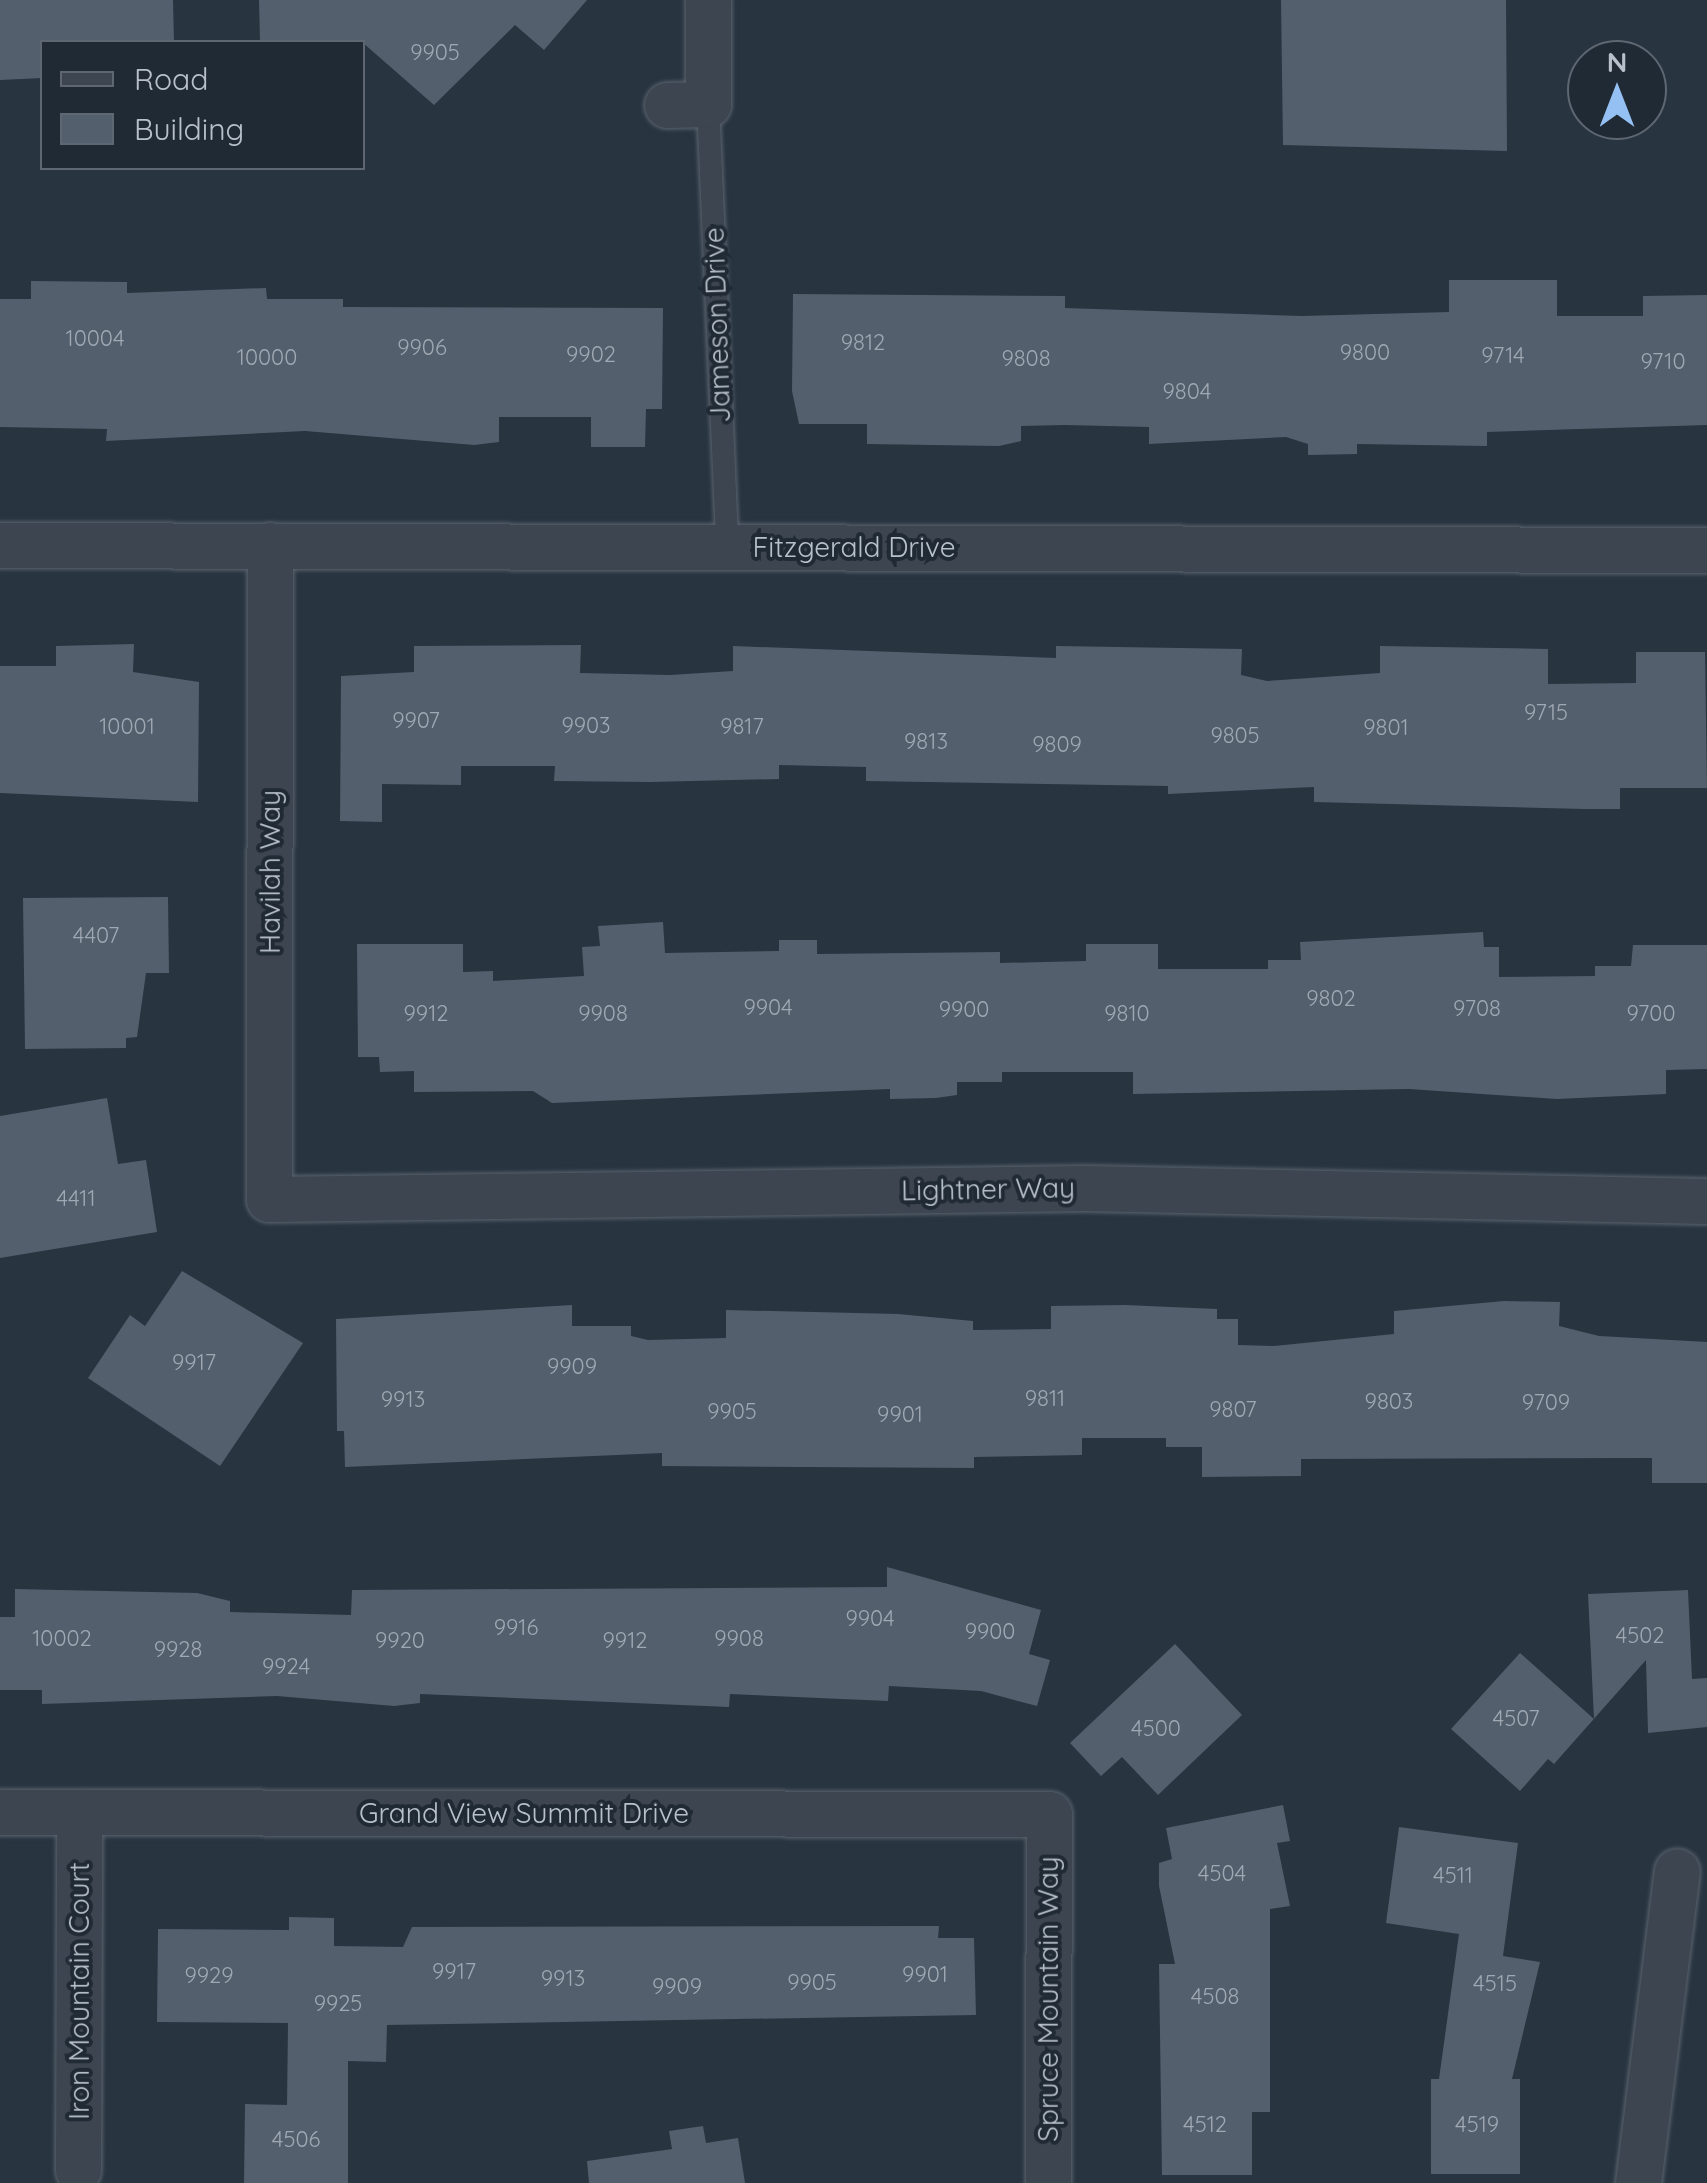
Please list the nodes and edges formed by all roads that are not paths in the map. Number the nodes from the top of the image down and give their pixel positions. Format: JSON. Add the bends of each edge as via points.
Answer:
{"nodes":[{"id":1,"x":708,"y":0,"type":"edge"},
{"id":2,"x":688,"y":104,"type":"joint"},
{"id":3,"x":0,"y":545,"type":"edge"},
{"id":4,"x":270,"y":545,"type":"junction"},
{"id":5,"x":727,"y":547,"type":"junction"},
{"id":6,"x":1707,"y":550,"type":"edge"},
{"id":7,"x":269,"y":1199,"type":"joint"},
{"id":8,"x":1707,"y":1201,"type":"edge"},
{"id":9,"x":0,"y":1812,"type":"edge"},
{"id":10,"x":79,"y":1812,"type":"junction"},
{"id":11,"x":1049,"y":1814,"type":"joint"},
{"id":12,"x":1677,"y":1870,"type":"dead end"},
{"id":13,"x":78,"y":2170,"type":"dead end"},
{"id":14,"x":1048,"y":2183,"type":"edge"},
{"id":15,"x":1638,"y":2183,"type":"edge"}],
"edges":[{"from":1,"to":2,"type":"street","name":"Jameson Drive"},
{"from":2,"to":5,"type":"lane","name":"Jameson Drive"},
{"from":3,"to":4,"type":"street","name":"Fitzgerald Drive"},
{"from":4,"to":5,"type":"street","name":"Fitzgerald Drive"},
{"from":4,"to":7,"type":"street","name":"Havilah Way"},
{"from":5,"to":6,"type":"street","name":"Fitzgerald Drive"},
{"from":7,"to":8,"type":"street","name":"Lightner Way","via":[[1085,1188]]},
{"from":9,"to":10,"type":"street","name":"Grand View Summit Drive"},
{"from":10,"to":11,"type":"street","name":"Grand View Summit Drive"},
{"from":10,"to":13,"type":"street","name":"Iron Mountain Court"},
{"from":11,"to":14,"type":"street","name":"Spruce Mountain Way"},
{"from":12,"to":15,"type":"street"}]}
